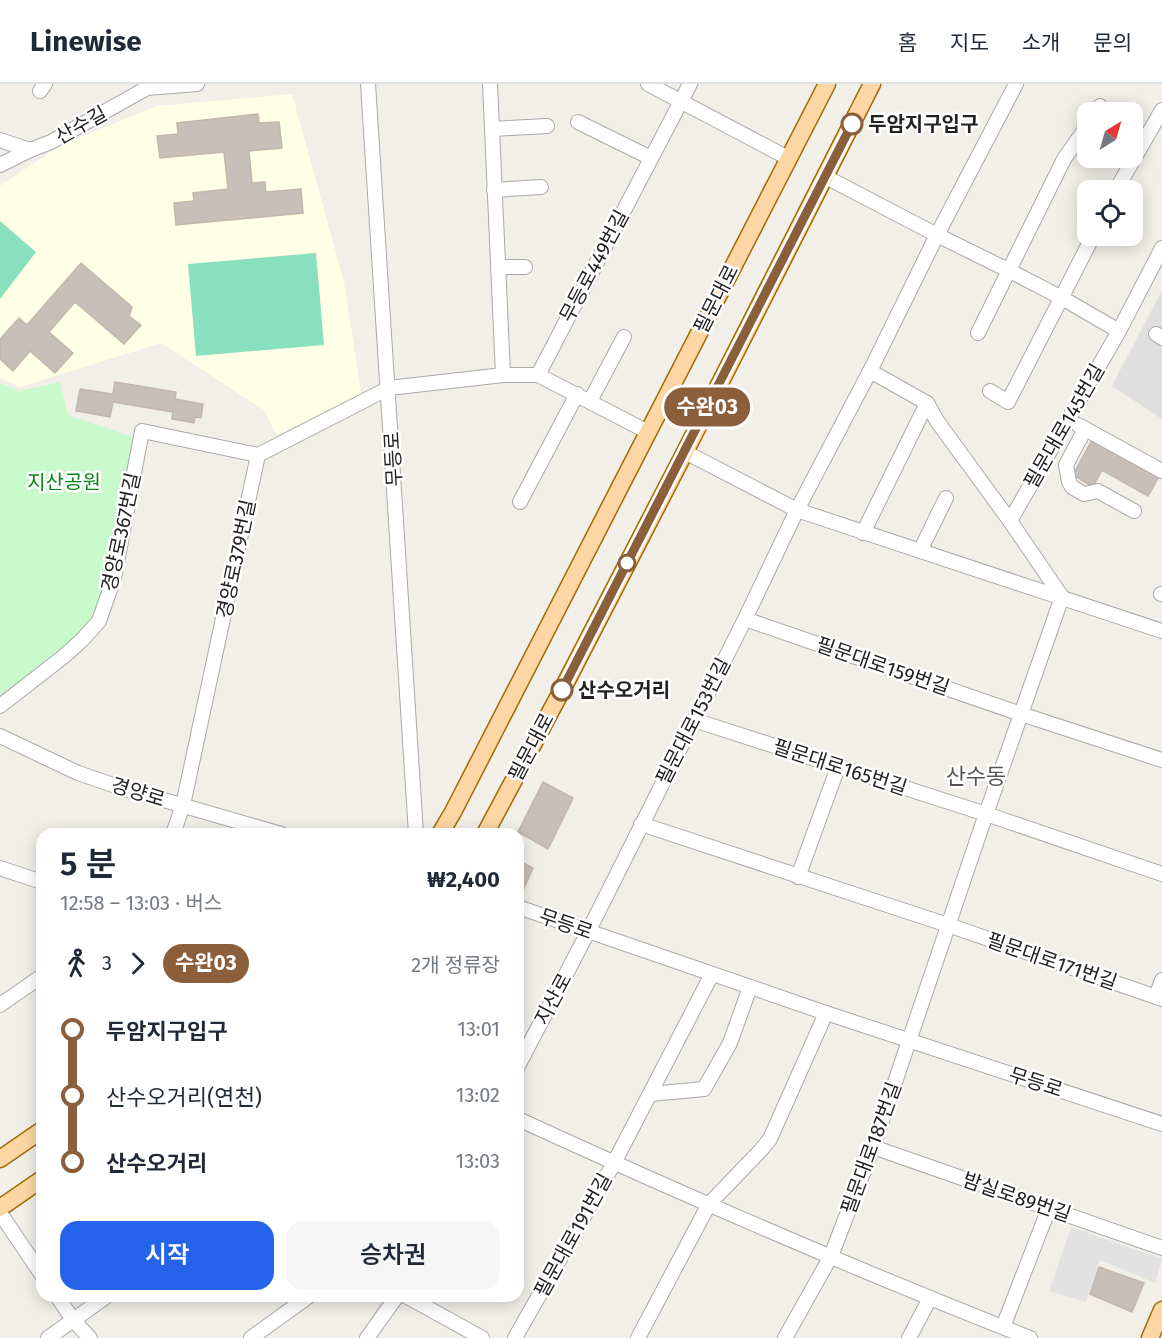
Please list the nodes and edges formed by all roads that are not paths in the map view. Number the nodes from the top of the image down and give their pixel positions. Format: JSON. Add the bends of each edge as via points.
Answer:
{"nodes":[{"id":1,"x":197,"y":84,"type":"edge"},
{"id":2,"x":368,"y":84,"type":"edge"},
{"id":3,"x":490,"y":84,"type":"edge"},
{"id":4,"x":648,"y":84,"type":"edge"},
{"id":5,"x":690,"y":84,"type":"edge"},
{"id":6,"x":827,"y":84,"type":"edge"},
{"id":7,"x":872,"y":84,"type":"edge"},
{"id":8,"x":1016,"y":84,"type":"edge"},
{"id":9,"x":146,"y":86,"type":"edge"},
{"id":10,"x":681,"y":101,"type":"junction"},
{"id":11,"x":1162,"y":110,"type":"edge"},
{"id":12,"x":578,"y":122,"type":"dead end"},
{"id":13,"x":547,"y":126,"type":"dead end"},
{"id":14,"x":492,"y":129,"type":"junction"},
{"id":15,"x":0,"y":140,"type":"edge"},
{"id":16,"x":1077,"y":141,"type":"edge"},
{"id":17,"x":30,"y":150,"type":"junction"},
{"id":18,"x":651,"y":158,"type":"junction"},
{"id":19,"x":788,"y":158,"type":"junction"},
{"id":20,"x":0,"y":165,"type":"edge"},
{"id":21,"x":826,"y":177,"type":"junction"},
{"id":22,"x":1122,"y":180,"type":"edge"},
{"id":23,"x":541,"y":187,"type":"dead end"},
{"id":24,"x":494,"y":190,"type":"junction"},
{"id":25,"x":937,"y":235,"type":"junction"},
{"id":26,"x":1088,"y":246,"type":"edge"},
{"id":27,"x":1162,"y":248,"type":"edge"},
{"id":28,"x":498,"y":267,"type":"junction"},
{"id":29,"x":525,"y":267,"type":"dead end"},
{"id":30,"x":1010,"y":271,"type":"junction"},
{"id":31,"x":1062,"y":298,"type":"junction"},
{"id":32,"x":1119,"y":331,"type":"junction"},
{"id":33,"x":978,"y":333,"type":"dead end"},
{"id":34,"x":624,"y":337,"type":"dead end"},
{"id":35,"x":870,"y":371,"type":"junction"},
{"id":36,"x":503,"y":375,"type":"junction"},
{"id":37,"x":538,"y":375,"type":"junction"},
{"id":38,"x":389,"y":388,"type":"junction"},
{"id":39,"x":990,"y":391,"type":"dead end"},
{"id":40,"x":577,"y":394,"type":"junction"},
{"id":41,"x":590,"y":401,"type":"junction"},
{"id":42,"x":927,"y":403,"type":"junction"},
{"id":43,"x":1068,"y":420,"type":"junction"},
{"id":44,"x":1085,"y":429,"type":"junction"},
{"id":45,"x":648,"y":432,"type":"junction"},
{"id":46,"x":685,"y":452,"type":"junction"},
{"id":47,"x":258,"y":455,"type":"junction"},
{"id":48,"x":1162,"y":471,"type":"edge"},
{"id":49,"x":946,"y":498,"type":"dead end"},
{"id":50,"x":520,"y":502,"type":"dead end"},
{"id":51,"x":797,"y":510,"type":"junction"},
{"id":52,"x":1134,"y":511,"type":"dead end"},
{"id":53,"x":1010,"y":521,"type":"junction"},
{"id":54,"x":863,"y":533,"type":"junction"},
{"id":55,"x":920,"y":551,"type":"junction"},
{"id":56,"x":1062,"y":597,"type":"junction"},
{"id":57,"x":745,"y":619,"type":"junction"},
{"id":58,"x":1162,"y":631,"type":"edge"},
{"id":59,"x":0,"y":706,"type":"edge"},
{"id":60,"x":1021,"y":714,"type":"junction"},
{"id":61,"x":694,"y":720,"type":"junction"},
{"id":62,"x":0,"y":736,"type":"edge"},
{"id":63,"x":1162,"y":760,"type":"edge"},
{"id":64,"x":838,"y":766,"type":"junction"},
{"id":65,"x":183,"y":806,"type":"junction"},
{"id":66,"x":986,"y":814,"type":"junction"},
{"id":67,"x":641,"y":824,"type":"junction"},
{"id":68,"x":175,"y":828,"type":"edge"},
{"id":69,"x":260,"y":828,"type":"edge"},
{"id":70,"x":415,"y":828,"type":"edge"},
{"id":71,"x":444,"y":828,"type":"edge"},
{"id":72,"x":488,"y":828,"type":"edge"},
{"id":73,"x":0,"y":868,"type":"edge"},
{"id":74,"x":1162,"y":874,"type":"edge"},
{"id":75,"x":798,"y":877,"type":"junction"},
{"id":76,"x":36,"y":880,"type":"edge"},
{"id":77,"x":524,"y":909,"type":"edge"},
{"id":78,"x":948,"y":925,"type":"junction"},
{"id":79,"x":588,"y":932,"type":"junction"},
{"id":80,"x":712,"y":974,"type":"junction"},
{"id":81,"x":36,"y":980,"type":"edge"},
{"id":82,"x":1162,"y":980,"type":"edge"},
{"id":83,"x":750,"y":987,"type":"junction"},
{"id":84,"x":1159,"y":998,"type":"edge"},
{"id":85,"x":0,"y":1005,"type":"edge"},
{"id":86,"x":826,"y":1013,"type":"junction"},
{"id":87,"x":910,"y":1040,"type":"junction"},
{"id":88,"x":524,"y":1055,"type":"edge"},
{"id":89,"x":650,"y":1094,"type":"junction"},
{"id":90,"x":524,"y":1122,"type":"edge"},
{"id":91,"x":1162,"y":1124,"type":"edge"},
{"id":92,"x":36,"y":1134,"type":"edge"},
{"id":93,"x":873,"y":1147,"type":"junction"},
{"id":94,"x":0,"y":1160,"type":"edge"},
{"id":95,"x":614,"y":1163,"type":"junction"},
{"id":96,"x":36,"y":1183,"type":"edge"},
{"id":97,"x":709,"y":1204,"type":"junction"},
{"id":98,"x":0,"y":1208,"type":"edge"},
{"id":99,"x":1049,"y":1208,"type":"junction"},
{"id":100,"x":0,"y":1213,"type":"edge"},
{"id":101,"x":1162,"y":1248,"type":"edge"},
{"id":102,"x":831,"y":1256,"type":"junction"},
{"id":103,"x":36,"y":1266,"type":"edge"},
{"id":104,"x":930,"y":1298,"type":"junction"},
{"id":105,"x":61,"y":1302,"type":"edge"},
{"id":106,"x":98,"y":1302,"type":"edge"},
{"id":107,"x":301,"y":1302,"type":"edge"},
{"id":108,"x":393,"y":1302,"type":"edge"},
{"id":109,"x":417,"y":1302,"type":"edge"},
{"id":110,"x":1162,"y":1310,"type":"edge"},
{"id":111,"x":73,"y":1320,"type":"junction"},
{"id":112,"x":461,"y":1326,"type":"junction"},
{"id":113,"x":1003,"y":1327,"type":"junction"},
{"id":114,"x":1026,"y":1337,"type":"edge"},
{"id":115,"x":48,"y":1338,"type":"edge"},
{"id":116,"x":90,"y":1338,"type":"edge"},
{"id":117,"x":250,"y":1338,"type":"edge"},
{"id":118,"x":367,"y":1338,"type":"edge"},
{"id":119,"x":453,"y":1338,"type":"edge"},
{"id":120,"x":482,"y":1338,"type":"edge"},
{"id":121,"x":515,"y":1338,"type":"edge"},
{"id":122,"x":638,"y":1338,"type":"edge"},
{"id":123,"x":785,"y":1338,"type":"edge"},
{"id":124,"x":909,"y":1338,"type":"edge"},
{"id":125,"x":1150,"y":1338,"type":"edge"}],
"edges":[{"from":1,"to":9,"type":"street","name":"산수길"},
{"from":2,"to":38,"type":"street","name":"무등로"},
{"from":3,"to":14,"type":"street"},
{"from":4,"to":10,"type":"street"},
{"from":5,"to":10,"type":"street","name":"무등로449번길"},
{"from":6,"to":19,"type":"main road","name":"필문대로"},
{"from":7,"to":21,"type":"main road","name":"필문대로"},
{"from":8,"to":25,"type":"street"},
{"from":9,"to":17,"type":"street","name":"산수길","via":[[51,142]]},
{"from":10,"to":18,"type":"street","name":"무등로449번길"},
{"from":10,"to":19,"type":"street"},
{"from":11,"to":22,"type":"street"},
{"from":12,"to":18,"type":"street"},
{"from":13,"to":14,"type":"street"},
{"from":14,"to":24,"type":"street"},
{"from":15,"to":17,"type":"street"},
{"from":16,"to":30,"type":"street","via":[[1064,159]]},
{"from":17,"to":20,"type":"street","name":"산수길"},
{"from":18,"to":37,"type":"street","name":"무등로449번길"},
{"from":19,"to":45,"type":"main road","name":"필문대로"},
{"from":21,"to":25,"type":"street"},
{"from":21,"to":46,"type":"main road","name":"필문대로"},
{"from":23,"to":24,"type":"street"},
{"from":24,"to":28,"type":"street"},
{"from":25,"to":30,"type":"street"},
{"from":25,"to":35,"type":"street"},
{"from":26,"to":31,"type":"street"},
{"from":27,"to":32,"type":"street","name":"필문대로145번길"},
{"from":28,"to":29,"type":"street"},
{"from":28,"to":36,"type":"street"},
{"from":30,"to":31,"type":"street"},
{"from":30,"to":33,"type":"street"},
{"from":31,"to":32,"type":"street"},
{"from":31,"to":39,"type":"street","via":[[1008,402]]},
{"from":32,"to":43,"type":"street","name":"필문대로145번길"},
{"from":34,"to":41,"type":"street"},
{"from":35,"to":42,"type":"street"},
{"from":35,"to":51,"type":"street","name":"필문대로153번길"},
{"from":36,"to":37,"type":"street"},
{"from":36,"to":38,"type":"street"},
{"from":37,"to":40,"type":"street"},
{"from":38,"to":47,"type":"street"},
{"from":38,"to":70,"type":"street","name":"무등로"},
{"from":40,"to":41,"type":"street"},
{"from":40,"to":50,"type":"street"},
{"from":41,"to":45,"type":"street"},
{"from":42,"to":53,"type":"street"},
{"from":42,"to":54,"type":"street"},
{"from":43,"to":44,"type":"street"},
{"from":43,"to":53,"type":"street","name":"필문대로145번길"},
{"from":44,"to":48,"type":"street"},
{"from":44,"to":52,"type":"street","via":[[1066,465],[1072,488],[1084,494],[1098,491]]},
{"from":45,"to":71,"type":"main road","name":"필문대로"},
{"from":46,"to":51,"type":"street"},
{"from":46,"to":72,"type":"main road","name":"필문대로"},
{"from":47,"to":59,"type":"street","name":"경양로367번길","via":[[141,431],[114,578],[99,621],[63,657]]},
{"from":47,"to":65,"type":"street","name":"경양로379번길"},
{"from":49,"to":55,"type":"street"},
{"from":51,"to":54,"type":"street"},
{"from":51,"to":57,"type":"street","name":"필문대로153번길"},
{"from":53,"to":56,"type":"street"},
{"from":54,"to":55,"type":"street"},
{"from":55,"to":56,"type":"street"},
{"from":56,"to":58,"type":"street"},
{"from":56,"to":60,"type":"street"},
{"from":57,"to":60,"type":"street","name":"필문대로159번길"},
{"from":57,"to":61,"type":"street","name":"필문대로153번길"},
{"from":60,"to":63,"type":"street","name":"필문대로159번길"},
{"from":60,"to":66,"type":"street"},
{"from":61,"to":64,"type":"street","name":"필문대로165번길"},
{"from":61,"to":67,"type":"street","name":"필문대로153번길"},
{"from":62,"to":65,"type":"street","name":"경양로","via":[[78,772]]},
{"from":64,"to":66,"type":"street","name":"필문대로165번길"},
{"from":64,"to":75,"type":"street"},
{"from":65,"to":68,"type":"street","name":"경양로379번길"},
{"from":65,"to":69,"type":"street","name":"경양로"},
{"from":66,"to":74,"type":"street","name":"필문대로165번길"},
{"from":66,"to":78,"type":"street"},
{"from":67,"to":75,"type":"street","name":"필문대로171번길"},
{"from":67,"to":79,"type":"street","name":"필문대로153번길"},
{"from":73,"to":76,"type":"street"},
{"from":75,"to":78,"type":"street","name":"필문대로171번길"},
{"from":77,"to":79,"type":"street","name":"무등로"},
{"from":78,"to":84,"type":"street","name":"필문대로171번길"},
{"from":78,"to":87,"type":"street"},
{"from":79,"to":80,"type":"street","name":"무등로"},
{"from":79,"to":88,"type":"street","name":"지산로"},
{"from":80,"to":83,"type":"street","name":"무등로"},
{"from":80,"to":89,"type":"street"},
{"from":81,"to":85,"type":"street"},
{"from":82,"to":84,"type":"street","name":"필문대로171번길"},
{"from":83,"to":86,"type":"street","name":"무등로"},
{"from":83,"to":89,"type":"street","via":[[730,1043],[704,1089]]},
{"from":86,"to":87,"type":"street","name":"무등로"},
{"from":86,"to":97,"type":"street","via":[[770,1139]]},
{"from":87,"to":91,"type":"street","name":"무등로"},
{"from":87,"to":93,"type":"street","name":"필문대로187번길"},
{"from":89,"to":95,"type":"street"},
{"from":90,"to":95,"type":"street"},
{"from":92,"to":94,"type":"main road"},
{"from":93,"to":99,"type":"street","name":"밤실로89번길"},
{"from":93,"to":102,"type":"street","name":"필문대로187번길"},
{"from":95,"to":97,"type":"street"},
{"from":95,"to":121,"type":"street","name":"필문대로191번길"},
{"from":96,"to":98,"type":"main road"},
{"from":97,"to":102,"type":"street"},
{"from":97,"to":122,"type":"street"},
{"from":99,"to":101,"type":"street","name":"밤실로89번길"},
{"from":99,"to":113,"type":"street"},
{"from":100,"to":103,"type":"street"},
{"from":102,"to":104,"type":"street"},
{"from":102,"to":123,"type":"street"},
{"from":104,"to":113,"type":"street"},
{"from":104,"to":124,"type":"street"},
{"from":105,"to":111,"type":"street"},
{"from":106,"to":111,"type":"street"},
{"from":107,"to":117,"type":"street"},
{"from":108,"to":118,"type":"street"},
{"from":109,"to":112,"type":"street"},
{"from":110,"to":125,"type":"main road"},
{"from":111,"to":115,"type":"street"},
{"from":111,"to":116,"type":"street"},
{"from":112,"to":119,"type":"street"},
{"from":112,"to":120,"type":"street"},
{"from":113,"to":114,"type":"street"}]}
